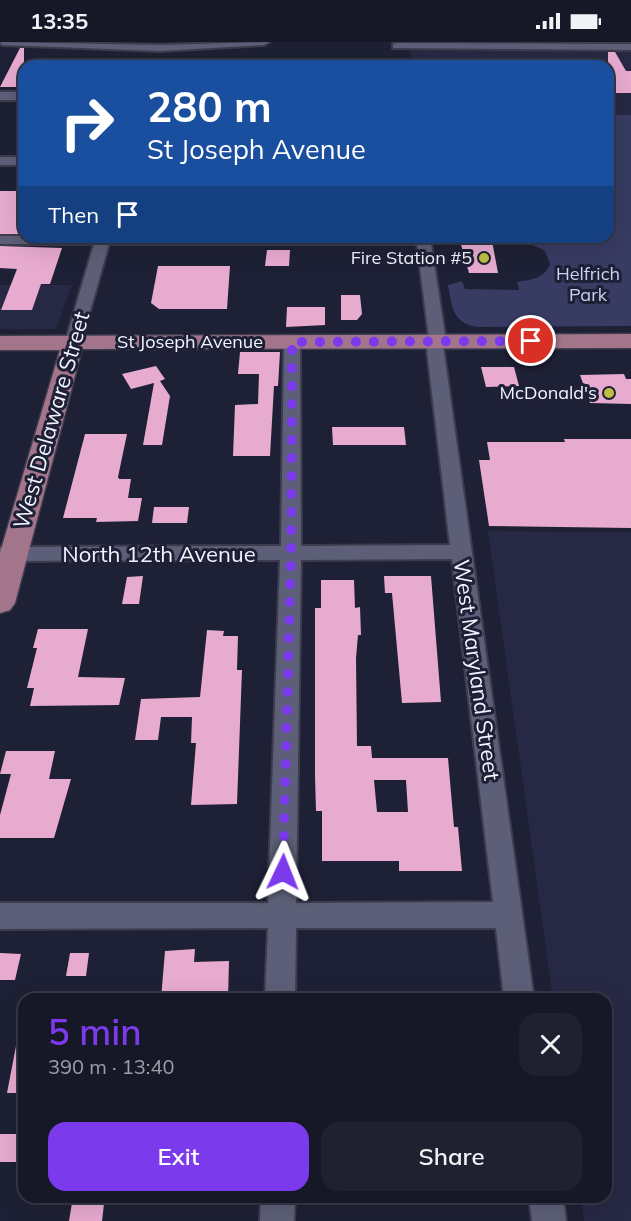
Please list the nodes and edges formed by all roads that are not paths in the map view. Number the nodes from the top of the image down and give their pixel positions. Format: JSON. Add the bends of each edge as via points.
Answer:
{"nodes":[{"id":1,"x":2,"y":42,"type":"edge"},
{"id":2,"x":264,"y":42,"type":"edge"},
{"id":3,"x":631,"y":46,"type":"edge"},
{"id":4,"x":160,"y":48,"type":"junction"},
{"id":5,"x":398,"y":48,"type":"edge"},
{"id":6,"x":157,"y":60,"type":"edge"},
{"id":7,"x":0,"y":96,"type":"edge"},
{"id":8,"x":18,"y":96,"type":"edge"},
{"id":9,"x":0,"y":161,"type":"edge"},
{"id":10,"x":18,"y":161,"type":"edge"},
{"id":11,"x":0,"y":240,"type":"edge"},
{"id":12,"x":18,"y":240,"type":"edge"},
{"id":13,"x":102,"y":243,"type":"edge"},
{"id":14,"x":425,"y":243,"type":"edge"},
{"id":15,"x":436,"y":341,"type":"junction"},
{"id":16,"x":631,"y":341,"type":"edge"},
{"id":17,"x":292,"y":342,"type":"junction"},
{"id":18,"x":0,"y":343,"type":"edge"},
{"id":19,"x":73,"y":343,"type":"junction"},
{"id":20,"x":461,"y":552,"type":"junction"},
{"id":21,"x":291,"y":553,"type":"junction"},
{"id":22,"x":7,"y":554,"type":"edge"},
{"id":23,"x":0,"y":603,"type":"edge"},
{"id":24,"x":282,"y":915,"type":"junction"},
{"id":25,"x":509,"y":915,"type":"junction"},
{"id":26,"x":0,"y":916,"type":"edge"},
{"id":27,"x":280,"y":993,"type":"edge"},
{"id":28,"x":518,"y":993,"type":"edge"},
{"id":29,"x":278,"y":1203,"type":"edge"},
{"id":30,"x":547,"y":1203,"type":"edge"},
{"id":31,"x":277,"y":1221,"type":"edge"},
{"id":32,"x":549,"y":1221,"type":"edge"}],
"edges":[{"from":1,"to":4,"type":"street"},
{"from":2,"to":4,"type":"street"},
{"from":3,"to":5,"type":"street"},
{"from":4,"to":6,"type":"street"},
{"from":7,"to":8,"type":"street"},
{"from":9,"to":10,"type":"street"},
{"from":11,"to":12,"type":"street"},
{"from":13,"to":19,"type":"street","name":"West Delaware Street"},
{"from":14,"to":15,"type":"street","name":"West Maryland Street"},
{"from":15,"to":16,"type":"main road","name":"St Joseph Avenue"},
{"from":15,"to":17,"type":"main road","name":"St Joseph Avenue"},
{"from":15,"to":20,"type":"street","name":"West Maryland Street"},
{"from":17,"to":19,"type":"main road","name":"St Joseph Avenue"},
{"from":17,"to":21,"type":"street"},
{"from":18,"to":19,"type":"main road","name":"St Joseph Avenue"},
{"from":19,"to":22,"type":"main road","name":"West Delaware Street"},
{"from":20,"to":21,"type":"street","name":"North 12th Avenue"},
{"from":20,"to":25,"type":"street","name":"West Maryland Street"},
{"from":21,"to":22,"type":"street","name":"North 12th Avenue"},
{"from":21,"to":24,"type":"street"},
{"from":22,"to":23,"type":"main road","name":"West Delaware Street"},
{"from":24,"to":25,"type":"street"},
{"from":24,"to":26,"type":"street"},
{"from":24,"to":27,"type":"street"},
{"from":25,"to":28,"type":"street","name":"West Maryland Street"},
{"from":29,"to":31,"type":"street"},
{"from":30,"to":32,"type":"street"}]}
